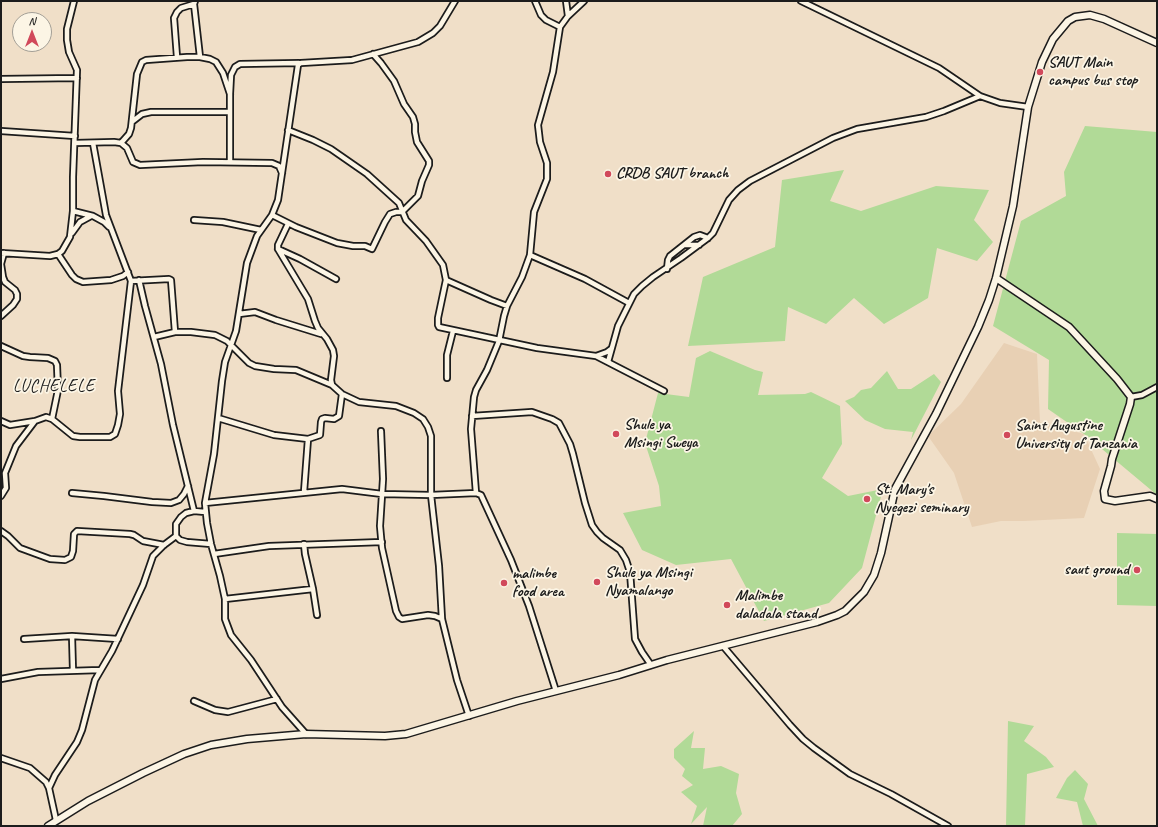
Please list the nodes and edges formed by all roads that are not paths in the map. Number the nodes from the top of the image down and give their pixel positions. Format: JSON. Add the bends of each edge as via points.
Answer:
{"nodes":[{"id":1,"x":74,"y":1,"type":"edge"},
{"id":2,"x":455,"y":1,"type":"edge"},
{"id":3,"x":535,"y":1,"type":"edge"},
{"id":4,"x":566,"y":1,"type":"edge"},
{"id":5,"x":584,"y":1,"type":"edge"},
{"id":6,"x":801,"y":1,"type":"edge"},
{"id":7,"x":194,"y":3,"type":"edge"},
{"id":8,"x":568,"y":16,"type":"junction"},
{"id":9,"x":560,"y":27,"type":"junction"},
{"id":10,"x":1157,"y":43,"type":"edge"},
{"id":11,"x":373,"y":54,"type":"junction"},
{"id":12,"x":177,"y":57,"type":"junction"},
{"id":13,"x":200,"y":57,"type":"junction"},
{"id":14,"x":299,"y":63,"type":"junction"},
{"id":15,"x":77,"y":78,"type":"junction"},
{"id":16,"x":1,"y":79,"type":"edge"},
{"id":17,"x":230,"y":94,"type":"junction"},
{"id":18,"x":980,"y":96,"type":"junction"},
{"id":19,"x":1028,"y":107,"type":"junction"},
{"id":20,"x":230,"y":112,"type":"junction"},
{"id":21,"x":132,"y":122,"type":"junction"},
{"id":22,"x":288,"y":130,"type":"junction"},
{"id":23,"x":1,"y":131,"type":"edge"},
{"id":24,"x":75,"y":136,"type":"junction"},
{"id":25,"x":93,"y":142,"type":"junction"},
{"id":26,"x":75,"y":143,"type":"junction"},
{"id":27,"x":121,"y":143,"type":"junction"},
{"id":28,"x":230,"y":162,"type":"junction"},
{"id":29,"x":282,"y":173,"type":"junction"},
{"id":30,"x":73,"y":211,"type":"junction"},
{"id":31,"x":402,"y":212,"type":"junction"},
{"id":32,"x":272,"y":215,"type":"junction"},
{"id":33,"x":93,"y":216,"type":"junction"},
{"id":34,"x":194,"y":220,"type":"dead end"},
{"id":35,"x":288,"y":224,"type":"junction"},
{"id":36,"x":110,"y":228,"type":"junction"},
{"id":37,"x":261,"y":230,"type":"junction"},
{"id":38,"x":70,"y":237,"type":"junction"},
{"id":39,"x":708,"y":238,"type":"junction"},
{"id":40,"x":684,"y":245,"type":"junction"},
{"id":41,"x":699,"y":245,"type":"junction"},
{"id":42,"x":278,"y":249,"type":"junction"},
{"id":43,"x":2,"y":253,"type":"edge"},
{"id":44,"x":58,"y":254,"type":"junction"},
{"id":45,"x":530,"y":255,"type":"junction"},
{"id":46,"x":667,"y":269,"type":"junction"},
{"id":47,"x":128,"y":272,"type":"junction"},
{"id":48,"x":996,"y":278,"type":"junction"},
{"id":49,"x":336,"y":279,"type":"dead end"},
{"id":50,"x":139,"y":280,"type":"junction"},
{"id":51,"x":446,"y":280,"type":"junction"},
{"id":52,"x":131,"y":281,"type":"junction"},
{"id":53,"x":629,"y":303,"type":"junction"},
{"id":54,"x":507,"y":306,"type":"junction"},
{"id":55,"x":239,"y":314,"type":"junction"},
{"id":56,"x":1,"y":316,"type":"edge"},
{"id":57,"x":453,"y":331,"type":"junction"},
{"id":58,"x":175,"y":332,"type":"junction"},
{"id":59,"x":322,"y":334,"type":"junction"},
{"id":60,"x":154,"y":337,"type":"junction"},
{"id":61,"x":499,"y":341,"type":"junction"},
{"id":62,"x":1,"y":346,"type":"edge"},
{"id":63,"x":232,"y":346,"type":"junction"},
{"id":64,"x":611,"y":349,"type":"junction"},
{"id":65,"x":596,"y":356,"type":"junction"},
{"id":66,"x":608,"y":362,"type":"junction"},
{"id":67,"x":446,"y":378,"type":"dead end"},
{"id":68,"x":332,"y":384,"type":"junction"},
{"id":69,"x":1157,"y":387,"type":"edge"},
{"id":70,"x":664,"y":391,"type":"dead end"},
{"id":71,"x":342,"y":394,"type":"junction"},
{"id":72,"x":1131,"y":397,"type":"junction"},
{"id":73,"x":472,"y":416,"type":"junction"},
{"id":74,"x":218,"y":418,"type":"junction"},
{"id":75,"x":52,"y":419,"type":"junction"},
{"id":76,"x":1,"y":421,"type":"edge"},
{"id":77,"x":35,"y":421,"type":"junction"},
{"id":78,"x":381,"y":431,"type":"dead end"},
{"id":79,"x":308,"y":439,"type":"junction"},
{"id":80,"x":188,"y":486,"type":"junction"},
{"id":81,"x":304,"y":492,"type":"junction"},
{"id":82,"x":72,"y":493,"type":"dead end"},
{"id":83,"x":476,"y":493,"type":"junction"},
{"id":84,"x":382,"y":494,"type":"junction"},
{"id":85,"x":431,"y":495,"type":"junction"},
{"id":86,"x":1,"y":496,"type":"edge"},
{"id":87,"x":1157,"y":499,"type":"edge"},
{"id":88,"x":205,"y":503,"type":"junction"},
{"id":89,"x":194,"y":511,"type":"junction"},
{"id":90,"x":205,"y":512,"type":"junction"},
{"id":91,"x":1,"y":531,"type":"edge"},
{"id":92,"x":176,"y":536,"type":"junction"},
{"id":93,"x":382,"y":542,"type":"junction"},
{"id":94,"x":211,"y":544,"type":"junction"},
{"id":95,"x":304,"y":544,"type":"junction"},
{"id":96,"x":164,"y":545,"type":"junction"},
{"id":97,"x":214,"y":554,"type":"junction"},
{"id":98,"x":313,"y":590,"type":"junction"},
{"id":99,"x":225,"y":599,"type":"junction"},
{"id":100,"x":317,"y":615,"type":"dead end"},
{"id":101,"x":442,"y":619,"type":"junction"},
{"id":102,"x":72,"y":636,"type":"junction"},
{"id":103,"x":24,"y":639,"type":"dead end"},
{"id":104,"x":118,"y":639,"type":"junction"},
{"id":105,"x":722,"y":646,"type":"junction"},
{"id":106,"x":651,"y":665,"type":"junction"},
{"id":107,"x":100,"y":670,"type":"junction"},
{"id":108,"x":73,"y":671,"type":"junction"},
{"id":109,"x":1,"y":679,"type":"edge"},
{"id":110,"x":556,"y":691,"type":"junction"},
{"id":111,"x":277,"y":699,"type":"junction"},
{"id":112,"x":194,"y":701,"type":"dead end"},
{"id":113,"x":469,"y":716,"type":"junction"},
{"id":114,"x":306,"y":734,"type":"junction"},
{"id":115,"x":1,"y":758,"type":"edge"},
{"id":116,"x":49,"y":788,"type":"junction"},
{"id":117,"x":56,"y":820,"type":"junction"},
{"id":118,"x":48,"y":826,"type":"edge"},
{"id":119,"x":948,"y":826,"type":"edge"}],
"edges":[{"from":1,"to":15,"type":"street","via":[[67,40],[77,70]]},
{"from":2,"to":11,"type":"street","via":[[440,26],[426,38]]},
{"from":3,"to":9,"type":"street","via":[[546,20]]},
{"from":4,"to":8,"type":"street"},
{"from":5,"to":8,"type":"street"},
{"from":6,"to":18,"type":"street","via":[[939,68]]},
{"from":7,"to":12,"type":"street","via":[[181,8],[174,18]]},
{"from":7,"to":13,"type":"street"},
{"from":8,"to":9,"type":"street"},
{"from":9,"to":45,"type":"street","via":[[553,72],[538,125],[547,163],[547,179],[534,212]]},
{"from":10,"to":19,"type":"main road","via":[[1100,18],[1090,15],[1075,17],[1068,21],[1053,39],[1042,62]]},
{"from":11,"to":14,"type":"street","via":[[352,60]]},
{"from":11,"to":31,"type":"street","via":[[394,80],[413,118],[415,136],[429,163],[419,194]]},
{"from":12,"to":13,"type":"street"},
{"from":12,"to":21,"type":"street","via":[[142,62],[137,74]]},
{"from":13,"to":17,"type":"street","via":[[210,59],[219,67]]},
{"from":14,"to":17,"type":"street","via":[[238,65],[231,75]]},
{"from":14,"to":22,"type":"street"},
{"from":15,"to":16,"type":"street"},
{"from":15,"to":24,"type":"street"},
{"from":17,"to":20,"type":"street"},
{"from":18,"to":19,"type":"street","via":[[1000,103]]},
{"from":18,"to":39,"type":"street","via":[[926,116],[856,129],[768,170],[750,180],[729,200]]},
{"from":19,"to":48,"type":"main road","via":[[1013,206]]},
{"from":20,"to":21,"type":"street","via":[[152,112],[142,114]]},
{"from":20,"to":28,"type":"street"},
{"from":21,"to":27,"type":"street","via":[[129,134]]},
{"from":22,"to":29,"type":"street"},
{"from":22,"to":31,"type":"street","via":[[332,149],[352,162],[393,197],[399,203]]},
{"from":23,"to":24,"type":"street"},
{"from":24,"to":26,"type":"street"},
{"from":25,"to":26,"type":"street"},
{"from":25,"to":27,"type":"street"},
{"from":25,"to":36,"type":"street"},
{"from":26,"to":30,"type":"street"},
{"from":27,"to":28,"type":"street","via":[[126,145],[131,159],[137,164]]},
{"from":28,"to":29,"type":"street","via":[[275,163]]},
{"from":29,"to":32,"type":"street","via":[[278,200]]},
{"from":30,"to":33,"type":"street"},
{"from":30,"to":38,"type":"street"},
{"from":31,"to":35,"type":"street","via":[[392,213],[388,217],[372,249],[337,243]]},
{"from":31,"to":51,"type":"street","via":[[443,265]]},
{"from":32,"to":35,"type":"street"},
{"from":32,"to":37,"type":"street"},
{"from":33,"to":36,"type":"street"},
{"from":33,"to":38,"type":"street","via":[[80,222]]},
{"from":34,"to":37,"type":"street","via":[[223,222]]},
{"from":35,"to":42,"type":"street"},
{"from":36,"to":47,"type":"street"},
{"from":37,"to":55,"type":"street","via":[[245,270]]},
{"from":38,"to":44,"type":"street"},
{"from":39,"to":40,"type":"street","via":[[697,236]]},
{"from":39,"to":41,"type":"street"},
{"from":40,"to":41,"type":"street"},
{"from":40,"to":46,"type":"street","via":[[670,256]]},
{"from":41,"to":46,"type":"street"},
{"from":42,"to":49,"type":"street","via":[[300,258]]},
{"from":42,"to":59,"type":"street","via":[[308,299]]},
{"from":43,"to":44,"type":"street","via":[[42,257]]},
{"from":43,"to":56,"type":"street","via":[[3,277],[15,290],[17,299]]},
{"from":44,"to":47,"type":"street","via":[[72,275],[83,282],[111,280]]},
{"from":45,"to":53,"type":"street","via":[[585,278]]},
{"from":45,"to":54,"type":"street"},
{"from":46,"to":53,"type":"street","via":[[642,286]]},
{"from":47,"to":52,"type":"street"},
{"from":48,"to":72,"type":"main road","via":[[1069,327]]},
{"from":48,"to":105,"type":"main road","via":[[978,327],[936,414],[895,489],[881,553],[874,575],[864,592],[837,616]]},
{"from":50,"to":52,"type":"street"},
{"from":50,"to":58,"type":"street","via":[[171,280]]},
{"from":50,"to":60,"type":"street"},
{"from":51,"to":54,"type":"street"},
{"from":51,"to":57,"type":"street","via":[[438,325]]},
{"from":52,"to":75,"type":"street","via":[[118,391],[120,414],[115,434],[110,437],[73,436]]},
{"from":53,"to":64,"type":"street"},
{"from":54,"to":61,"type":"street"},
{"from":55,"to":59,"type":"street","via":[[255,312]]},
{"from":55,"to":63,"type":"street"},
{"from":57,"to":61,"type":"street"},
{"from":57,"to":67,"type":"street"},
{"from":58,"to":60,"type":"street"},
{"from":58,"to":63,"type":"street","via":[[205,333],[222,338]]},
{"from":59,"to":68,"type":"street","via":[[333,350]]},
{"from":60,"to":80,"type":"street"},
{"from":61,"to":65,"type":"street"},
{"from":61,"to":73,"type":"street","via":[[476,390]]},
{"from":62,"to":75,"type":"street","via":[[22,356],[55,361],[58,390]]},
{"from":63,"to":68,"type":"street","via":[[255,366],[296,370]]},
{"from":63,"to":74,"type":"street","via":[[223,371]]},
{"from":64,"to":65,"type":"street"},
{"from":64,"to":66,"type":"street"},
{"from":65,"to":66,"type":"street"},
{"from":66,"to":70,"type":"street"},
{"from":68,"to":71,"type":"street"},
{"from":69,"to":72,"type":"street","via":[[1142,395]]},
{"from":71,"to":79,"type":"street","via":[[339,416],[334,419],[322,419],[320,435]]},
{"from":71,"to":85,"type":"street","via":[[359,402],[396,406],[423,419],[431,436]]},
{"from":72,"to":87,"type":"main road","via":[[1114,451],[1104,496],[1110,501],[1150,496]]},
{"from":73,"to":83,"type":"street","via":[[471,446]]},
{"from":73,"to":106,"type":"street","via":[[532,412],[559,423],[570,444],[592,525],[603,538],[620,550],[626,560],[630,572],[635,639]]},
{"from":74,"to":79,"type":"street","via":[[274,435]]},
{"from":74,"to":88,"type":"street"},
{"from":75,"to":77,"type":"street","via":[[46,417]]},
{"from":76,"to":77,"type":"street","via":[[10,425]]},
{"from":77,"to":86,"type":"street","via":[[16,446],[5,473],[6,488]]},
{"from":78,"to":84,"type":"street"},
{"from":79,"to":81,"type":"street"},
{"from":80,"to":82,"type":"street","via":[[184,494],[172,503]]},
{"from":80,"to":89,"type":"street"},
{"from":81,"to":84,"type":"street","via":[[342,488]]},
{"from":81,"to":88,"type":"street"},
{"from":83,"to":85,"type":"street"},
{"from":83,"to":110,"type":"street","via":[[484,498],[513,566],[537,628]]},
{"from":84,"to":85,"type":"street"},
{"from":84,"to":93,"type":"street"},
{"from":85,"to":101,"type":"street"},
{"from":88,"to":90,"type":"street"},
{"from":89,"to":90,"type":"street"},
{"from":89,"to":92,"type":"street","via":[[181,517],[176,524]]},
{"from":90,"to":94,"type":"street"},
{"from":91,"to":96,"type":"street","via":[[20,548],[50,559],[65,560],[71,557],[74,534],[77,531],[130,534],[142,541]]},
{"from":92,"to":94,"type":"street","via":[[187,542]]},
{"from":92,"to":96,"type":"street"},
{"from":93,"to":95,"type":"street"},
{"from":93,"to":101,"type":"street","via":[[399,617],[408,619],[428,615]]},
{"from":94,"to":97,"type":"street"},
{"from":95,"to":97,"type":"street","via":[[254,547]]},
{"from":95,"to":98,"type":"street"},
{"from":96,"to":104,"type":"street","via":[[153,556],[143,585]]},
{"from":97,"to":99,"type":"street"},
{"from":98,"to":99,"type":"street"},
{"from":98,"to":100,"type":"street"},
{"from":99,"to":111,"type":"street","via":[[225,619],[230,635],[251,660]]},
{"from":101,"to":113,"type":"street"},
{"from":102,"to":103,"type":"street"},
{"from":102,"to":104,"type":"street"},
{"from":102,"to":108,"type":"street"},
{"from":104,"to":107,"type":"street"},
{"from":105,"to":106,"type":"main road"},
{"from":105,"to":119,"type":"street","via":[[802,738],[850,774]]},
{"from":106,"to":110,"type":"main road"},
{"from":107,"to":108,"type":"street"},
{"from":107,"to":116,"type":"street","via":[[77,742]]},
{"from":108,"to":109,"type":"street","via":[[38,672]]},
{"from":110,"to":113,"type":"main road"},
{"from":111,"to":112,"type":"street","via":[[228,712],[215,710]]},
{"from":111,"to":114,"type":"street"},
{"from":113,"to":114,"type":"main road","via":[[395,736]]},
{"from":114,"to":117,"type":"main road","via":[[247,739],[198,749],[130,780]]},
{"from":115,"to":116,"type":"street","via":[[30,768],[43,778]]},
{"from":116,"to":117,"type":"street"},
{"from":117,"to":118,"type":"main road"}]}
